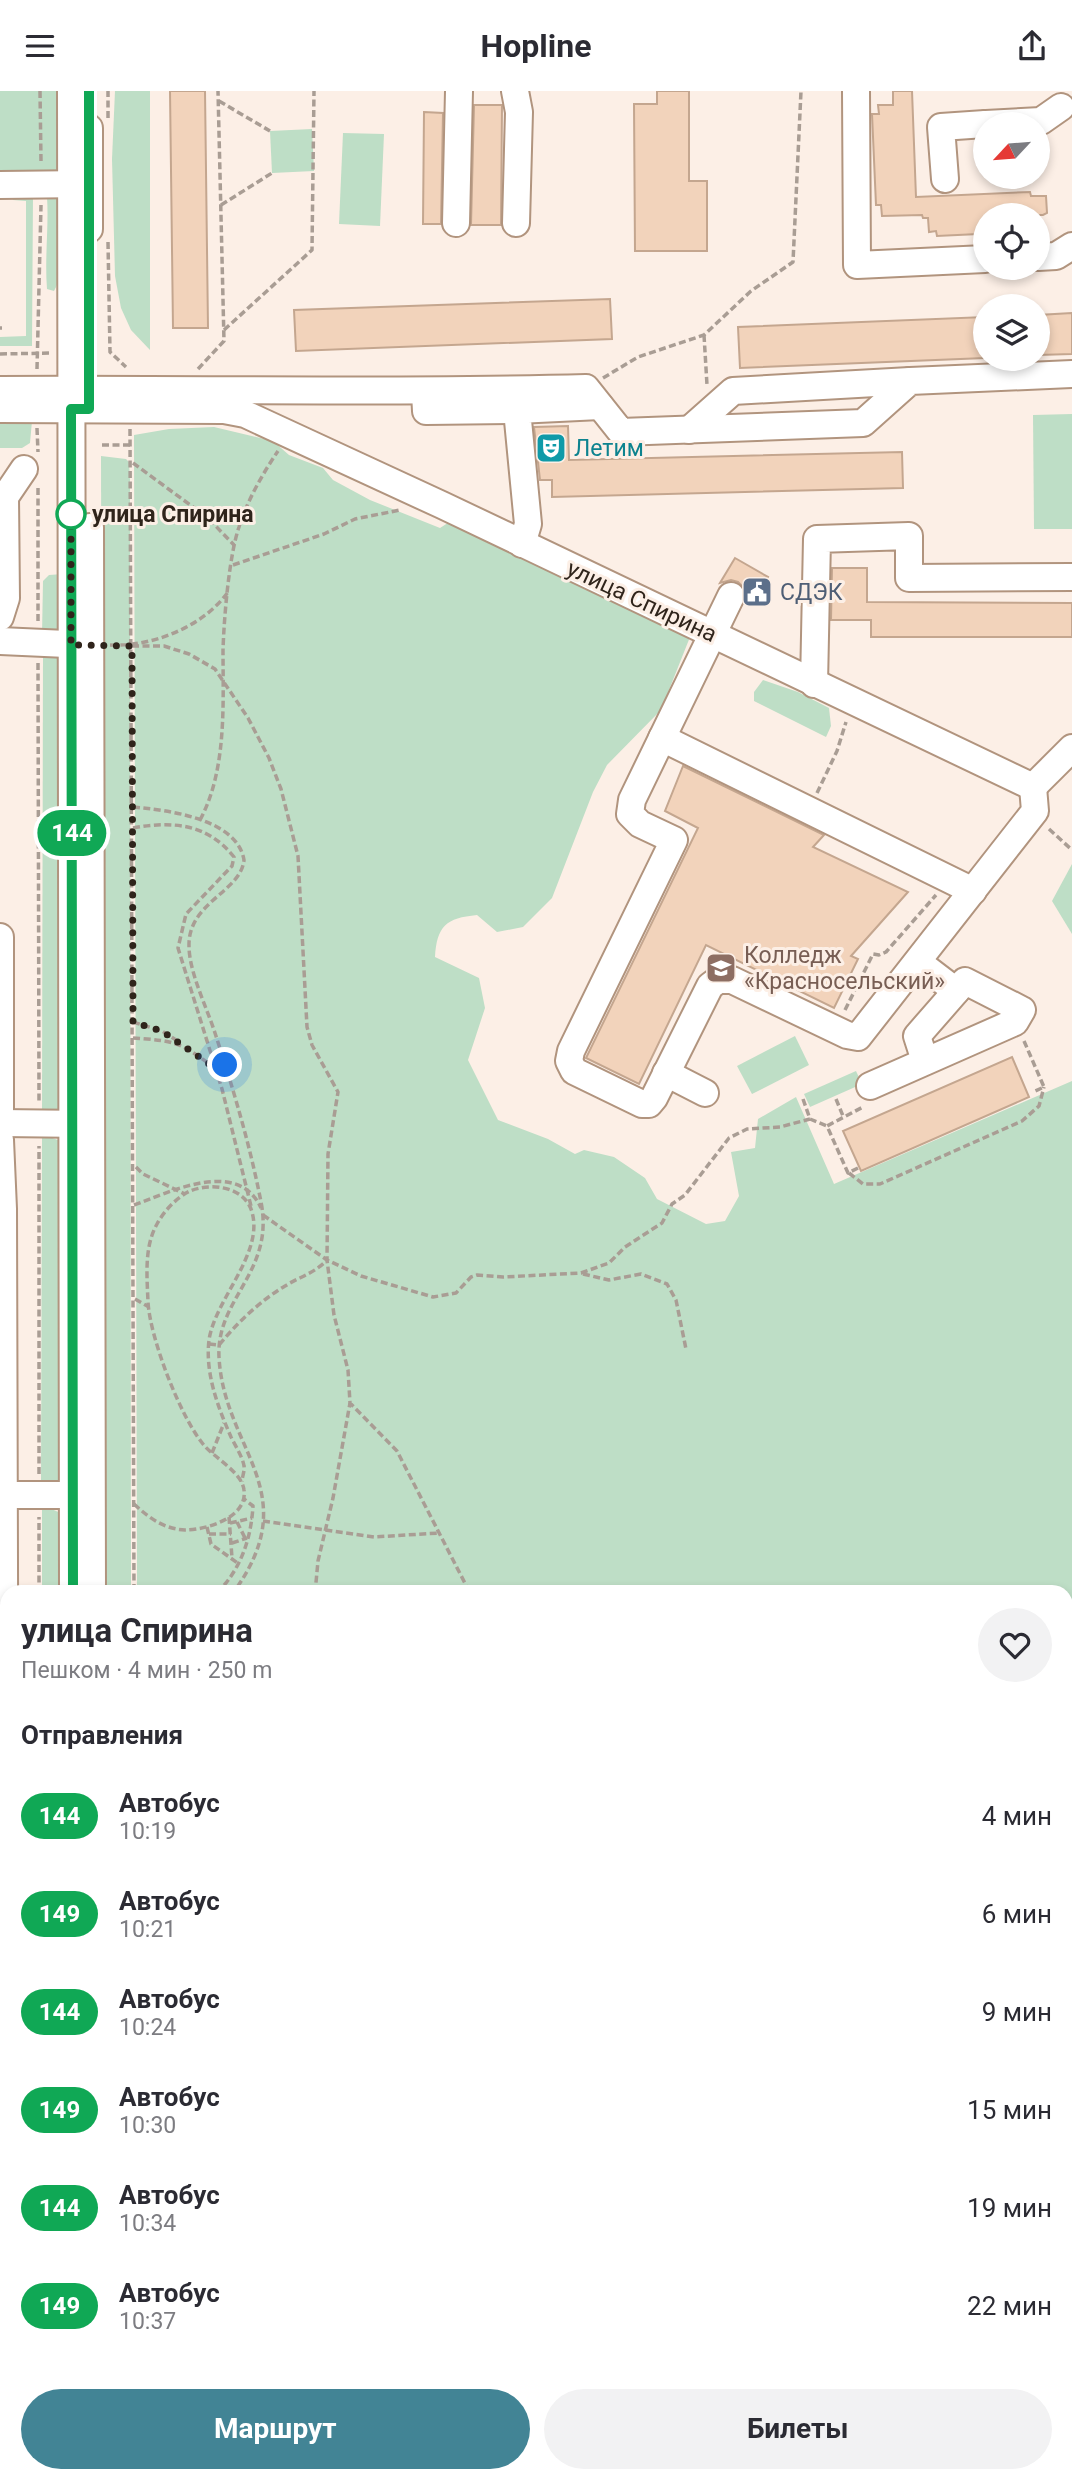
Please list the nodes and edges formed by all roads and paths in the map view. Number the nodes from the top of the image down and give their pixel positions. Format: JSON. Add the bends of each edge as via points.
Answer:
{"nodes":[{"id":1,"x":40,"y":91,"type":"edge"},
{"id":2,"x":71,"y":91,"type":"edge"},
{"id":3,"x":89,"y":91,"type":"edge"},
{"id":4,"x":218,"y":91,"type":"edge"},
{"id":5,"x":314,"y":91,"type":"edge"},
{"id":6,"x":459,"y":91,"type":"edge"},
{"id":7,"x":515,"y":91,"type":"edge"},
{"id":8,"x":801,"y":91,"type":"edge"},
{"id":9,"x":856,"y":91,"type":"edge"},
{"id":10,"x":219,"y":101,"type":"junction"},
{"id":11,"x":973,"y":125,"type":"edge"},
{"id":12,"x":270,"y":131,"type":"dead end"},
{"id":13,"x":272,"y":173,"type":"dead end"},
{"id":14,"x":945,"y":179,"type":"dead end"},
{"id":15,"x":80,"y":184,"type":"junction"},
{"id":16,"x":0,"y":185,"type":"edge"},
{"id":17,"x":42,"y":185,"type":"junction"},
{"id":18,"x":221,"y":205,"type":"junction"},
{"id":19,"x":456,"y":223,"type":"dead end"},
{"id":20,"x":516,"y":223,"type":"dead end"},
{"id":21,"x":1072,"y":246,"type":"edge"},
{"id":22,"x":1050,"y":256,"type":"edge"},
{"id":23,"x":973,"y":260,"type":"edge"},
{"id":24,"x":224,"y":330,"type":"junction"},
{"id":25,"x":704,"y":335,"type":"junction"},
{"id":26,"x":61,"y":352,"type":"dead end"},
{"id":27,"x":38,"y":353,"type":"junction"},
{"id":28,"x":0,"y":354,"type":"edge"},
{"id":29,"x":186,"y":369,"type":"dead end"},
{"id":30,"x":1072,"y":374,"type":"edge"},
{"id":31,"x":36,"y":378,"type":"dead end"},
{"id":32,"x":910,"y":381,"type":"junction"},
{"id":33,"x":0,"y":390,"type":"edge"},
{"id":34,"x":425,"y":392,"type":"junction"},
{"id":35,"x":593,"y":397,"type":"junction"},
{"id":36,"x":80,"y":399,"type":"junction"},
{"id":37,"x":224,"y":399,"type":"junction"},
{"id":38,"x":0,"y":409,"type":"edge"},
{"id":39,"x":517,"y":409,"type":"junction"},
{"id":40,"x":709,"y":412,"type":"junction"},
{"id":41,"x":36,"y":419,"type":"dead end"},
{"id":42,"x":130,"y":420,"type":"dead end"},
{"id":43,"x":689,"y":430,"type":"junction"},
{"id":44,"x":291,"y":434,"type":"junction"},
{"id":45,"x":102,"y":445,"type":"dead end"},
{"id":46,"x":131,"y":445,"type":"junction"},
{"id":47,"x":132,"y":462,"type":"junction"},
{"id":48,"x":33,"y":471,"type":"junction"},
{"id":49,"x":442,"y":505,"type":"junction"},
{"id":50,"x":522,"y":544,"type":"junction"},
{"id":51,"x":234,"y":545,"type":"junction"},
{"id":52,"x":233,"y":565,"type":"junction"},
{"id":53,"x":1072,"y":577,"type":"edge"},
{"id":54,"x":229,"y":591,"type":"junction"},
{"id":55,"x":731,"y":596,"type":"dead end"},
{"id":56,"x":0,"y":617,"type":"edge"},
{"id":57,"x":712,"y":634,"type":"junction"},
{"id":58,"x":0,"y":641,"type":"edge"},
{"id":59,"x":38,"y":643,"type":"junction"},
{"id":60,"x":81,"y":645,"type":"junction"},
{"id":61,"x":132,"y":646,"type":"junction"},
{"id":62,"x":223,"y":680,"type":"junction"},
{"id":63,"x":814,"y":684,"type":"junction"},
{"id":64,"x":852,"y":702,"type":"junction"},
{"id":65,"x":662,"y":738,"type":"junction"},
{"id":66,"x":1072,"y":748,"type":"edge"},
{"id":67,"x":1034,"y":799,"type":"junction"},
{"id":68,"x":133,"y":807,"type":"junction"},
{"id":69,"x":808,"y":810,"type":"junction"},
{"id":70,"x":191,"y":816,"type":"junction"},
{"id":71,"x":201,"y":820,"type":"junction"},
{"id":72,"x":188,"y":825,"type":"junction"},
{"id":73,"x":133,"y":828,"type":"junction"},
{"id":74,"x":1072,"y":850,"type":"edge"},
{"id":75,"x":243,"y":856,"type":"junction"},
{"id":76,"x":234,"y":857,"type":"junction"},
{"id":77,"x":945,"y":877,"type":"junction"},
{"id":78,"x":973,"y":891,"type":"junction"},
{"id":79,"x":189,"y":909,"type":"junction"},
{"id":80,"x":197,"y":916,"type":"junction"},
{"id":81,"x":0,"y":937,"type":"edge"},
{"id":82,"x":918,"y":962,"type":"junction"},
{"id":83,"x":196,"y":977,"type":"junction"},
{"id":84,"x":186,"y":980,"type":"junction"},
{"id":85,"x":956,"y":991,"type":"junction"},
{"id":86,"x":133,"y":1022,"type":"junction"},
{"id":87,"x":836,"y":1029,"type":"junction"},
{"id":88,"x":133,"y":1038,"type":"junction"},
{"id":89,"x":1016,"y":1039,"type":"dead end"},
{"id":90,"x":180,"y":1044,"type":"junction"},
{"id":91,"x":925,"y":1061,"type":"junction"},
{"id":92,"x":225,"y":1065,"type":"junction"},
{"id":93,"x":215,"y":1068,"type":"junction"},
{"id":94,"x":667,"y":1073,"type":"junction"},
{"id":95,"x":1044,"y":1087,"type":"junction"},
{"id":96,"x":1033,"y":1092,"type":"dead end"},
{"id":97,"x":705,"y":1093,"type":"dead end"},
{"id":98,"x":868,"y":1096,"type":"joint"},
{"id":99,"x":803,"y":1099,"type":"dead end"},
{"id":100,"x":836,"y":1099,"type":"dead end"},
{"id":101,"x":843,"y":1116,"type":"junction"},
{"id":102,"x":810,"y":1119,"type":"junction"},
{"id":103,"x":39,"y":1123,"type":"junction"},
{"id":104,"x":0,"y":1124,"type":"edge"},
{"id":105,"x":82,"y":1124,"type":"junction"},
{"id":106,"x":827,"y":1126,"type":"junction"},
{"id":107,"x":0,"y":1140,"type":"edge"},
{"id":108,"x":134,"y":1167,"type":"junction"},
{"id":109,"x":858,"y":1168,"type":"dead end"},
{"id":110,"x":848,"y":1173,"type":"junction"},
{"id":111,"x":175,"y":1188,"type":"junction"},
{"id":112,"x":248,"y":1192,"type":"junction"},
{"id":113,"x":185,"y":1194,"type":"junction"},
{"id":114,"x":134,"y":1205,"type":"junction"},
{"id":115,"x":252,"y":1211,"type":"junction"},
{"id":116,"x":263,"y":1216,"type":"junction"},
{"id":117,"x":254,"y":1229,"type":"junction"},
{"id":118,"x":263,"y":1230,"type":"junction"},
{"id":119,"x":327,"y":1260,"type":"junction"},
{"id":120,"x":581,"y":1273,"type":"junction"},
{"id":121,"x":233,"y":1284,"type":"junction"},
{"id":122,"x":242,"y":1290,"type":"junction"},
{"id":123,"x":134,"y":1299,"type":"junction"},
{"id":124,"x":149,"y":1307,"type":"junction"},
{"id":125,"x":209,"y":1344,"type":"junction"},
{"id":126,"x":219,"y":1345,"type":"junction"},
{"id":127,"x":686,"y":1349,"type":"dead end"},
{"id":128,"x":350,"y":1403,"type":"junction"},
{"id":129,"x":229,"y":1404,"type":"junction"},
{"id":130,"x":219,"y":1408,"type":"junction"},
{"id":131,"x":225,"y":1422,"type":"junction"},
{"id":132,"x":212,"y":1453,"type":"junction"},
{"id":133,"x":254,"y":1462,"type":"junction"},
{"id":134,"x":244,"y":1466,"type":"junction"},
{"id":135,"x":242,"y":1482,"type":"junction"},
{"id":136,"x":83,"y":1495,"type":"junction"},
{"id":137,"x":2,"y":1496,"type":"edge"},
{"id":138,"x":39,"y":1496,"type":"junction"},
{"id":139,"x":244,"y":1499,"type":"junction"},
{"id":140,"x":134,"y":1504,"type":"junction"},
{"id":141,"x":253,"y":1506,"type":"junction"},
{"id":142,"x":263,"y":1506,"type":"junction"},
{"id":143,"x":229,"y":1517,"type":"junction"},
{"id":144,"x":252,"y":1517,"type":"junction"},
{"id":145,"x":237,"y":1521,"type":"junction"},
{"id":146,"x":263,"y":1521,"type":"junction"},
{"id":147,"x":230,"y":1523,"type":"junction"},
{"id":148,"x":214,"y":1524,"type":"junction"},
{"id":149,"x":207,"y":1527,"type":"junction"},
{"id":150,"x":325,"y":1532,"type":"junction"},
{"id":151,"x":439,"y":1533,"type":"junction"},
{"id":152,"x":209,"y":1534,"type":"junction"},
{"id":153,"x":225,"y":1534,"type":"junction"},
{"id":154,"x":231,"y":1534,"type":"junction"},
{"id":155,"x":247,"y":1538,"type":"junction"},
{"id":156,"x":232,"y":1543,"type":"junction"},
{"id":157,"x":232,"y":1558,"type":"junction"},
{"id":158,"x":238,"y":1566,"type":"junction"},
{"id":159,"x":246,"y":1573,"type":"junction"},
{"id":160,"x":2,"y":1585,"type":"edge"},
{"id":161,"x":39,"y":1585,"type":"edge"},
{"id":162,"x":74,"y":1585,"type":"edge"},
{"id":163,"x":91,"y":1585,"type":"edge"},
{"id":164,"x":134,"y":1585,"type":"edge"},
{"id":165,"x":223,"y":1585,"type":"edge"},
{"id":166,"x":238,"y":1585,"type":"edge"},
{"id":167,"x":316,"y":1585,"type":"edge"},
{"id":168,"x":466,"y":1585,"type":"edge"}],
"edges":[{"from":1,"to":17,"type":"path"},
{"from":2,"to":15,"type":"street"},
{"from":3,"to":15,"type":"street"},
{"from":4,"to":10,"type":"path"},
{"from":5,"to":24,"type":"path","via":[[312,250]]},
{"from":6,"to":19,"type":"street"},
{"from":7,"to":20,"type":"street","via":[[519,112]]},
{"from":8,"to":25,"type":"path","via":[[793,262],[751,291]]},
{"from":9,"to":23,"type":"street","via":[[857,265]]},
{"from":10,"to":12,"type":"path"},
{"from":10,"to":18,"type":"path"},
{"from":11,"to":14,"type":"street","via":[[941,127]]},
{"from":13,"to":18,"type":"path"},
{"from":15,"to":17,"type":"street"},
{"from":15,"to":36,"type":"street"},
{"from":16,"to":17,"type":"street"},
{"from":17,"to":27,"type":"path"},
{"from":18,"to":24,"type":"path"},
{"from":21,"to":22,"type":"street"},
{"from":24,"to":29,"type":"path","via":[[224,341],[200,369]]},
{"from":25,"to":35,"type":"path","via":[[638,357]]},
{"from":25,"to":40,"type":"path"},
{"from":26,"to":27,"type":"path"},
{"from":27,"to":28,"type":"path"},
{"from":27,"to":31,"type":"path"},
{"from":30,"to":32,"type":"street"},
{"from":32,"to":40,"type":"street","via":[[733,391]]},
{"from":32,"to":43,"type":"street","via":[[863,423]]},
{"from":33,"to":36,"type":"street","name":"улица Спирина"},
{"from":34,"to":35,"type":"street"},
{"from":34,"to":37,"type":"street"},
{"from":34,"to":39,"type":"street","via":[[426,411]]},
{"from":35,"to":39,"type":"street"},
{"from":35,"to":43,"type":"street","via":[[621,432]]},
{"from":36,"to":37,"type":"street","name":"улица Спирина"},
{"from":36,"to":38,"type":"street","name":"улица Спирина"},
{"from":36,"to":60,"type":"street"},
{"from":37,"to":44,"type":"street","name":"улица Спирина","via":[[245,414]]},
{"from":39,"to":50,"type":"street","via":[[528,524]]},
{"from":40,"to":43,"type":"street"},
{"from":41,"to":48,"type":"path"},
{"from":42,"to":46,"type":"path"},
{"from":44,"to":49,"type":"street","name":"улица Спирина"},
{"from":44,"to":51,"type":"path","via":[[251,498]]},
{"from":45,"to":46,"type":"path"},
{"from":46,"to":47,"type":"path"},
{"from":47,"to":51,"type":"path","via":[[208,518]]},
{"from":47,"to":61,"type":"path"},
{"from":48,"to":56,"type":"street","via":[[5,497],[6,598]]},
{"from":48,"to":59,"type":"path"},
{"from":49,"to":50,"type":"street","name":"улица Спирина"},
{"from":49,"to":52,"type":"path","via":[[355,519]]},
{"from":50,"to":57,"type":"street","name":"улица Спирина"},
{"from":51,"to":52,"type":"path"},
{"from":52,"to":54,"type":"path"},
{"from":53,"to":63,"type":"street","via":[[909,579],[909,536],[817,539]]},
{"from":54,"to":61,"type":"path","via":[[203,619]]},
{"from":54,"to":62,"type":"path"},
{"from":55,"to":57,"type":"street"},
{"from":57,"to":63,"type":"street","name":"улица Спирина"},
{"from":57,"to":65,"type":"street"},
{"from":58,"to":59,"type":"street"},
{"from":59,"to":60,"type":"street"},
{"from":59,"to":103,"type":"path"},
{"from":60,"to":61,"type":"path"},
{"from":60,"to":105,"type":"street"},
{"from":61,"to":62,"type":"path","via":[[164,646],[189,653],[215,669]]},
{"from":61,"to":68,"type":"path"},
{"from":62,"to":71,"type":"path","via":[[217,764]]},
{"from":62,"to":119,"type":"path","via":[[270,758],[298,856],[307,1027],[338,1092],[328,1154]]},
{"from":63,"to":64,"type":"street","name":"улица Спирина"},
{"from":64,"to":67,"type":"street","name":"улица Спирина"},
{"from":64,"to":69,"type":"path","via":[[837,751]]},
{"from":65,"to":69,"type":"street"},
{"from":65,"to":94,"type":"street","via":[[632,800],[630,814],[640,824],[674,840],[569,1061],[574,1071],[642,1104],[654,1098]]},
{"from":66,"to":67,"type":"street"},
{"from":67,"to":74,"type":"path","via":[[1050,830]]},
{"from":67,"to":78,"type":"street"},
{"from":68,"to":70,"type":"path"},
{"from":68,"to":73,"type":"path"},
{"from":69,"to":77,"type":"street"},
{"from":70,"to":71,"type":"path"},
{"from":70,"to":72,"type":"path"},
{"from":71,"to":75,"type":"path","via":[[235,842]]},
{"from":72,"to":73,"type":"path"},
{"from":72,"to":76,"type":"path"},
{"from":73,"to":86,"type":"path"},
{"from":75,"to":76,"type":"path"},
{"from":75,"to":80,"type":"path","via":[[241,871]]},
{"from":76,"to":79,"type":"path","via":[[232,866]]},
{"from":77,"to":78,"type":"street"},
{"from":77,"to":87,"type":"path","via":[[930,903],[886,952],[873,954]]},
{"from":78,"to":82,"type":"street"},
{"from":79,"to":80,"type":"path"},
{"from":79,"to":84,"type":"path","via":[[178,948]]},
{"from":80,"to":83,"type":"path","via":[[188,948]]},
{"from":81,"to":104,"type":"street"},
{"from":82,"to":85,"type":"street"},
{"from":82,"to":87,"type":"street","via":[[858,1037]]},
{"from":83,"to":84,"type":"path"},
{"from":83,"to":92,"type":"path"},
{"from":84,"to":93,"type":"path"},
{"from":85,"to":91,"type":"street","via":[[917,1036]]},
{"from":85,"to":91,"type":"street","via":[[965,981],[1022,1010],[1015,1022]]},
{"from":86,"to":88,"type":"path"},
{"from":86,"to":90,"type":"path","via":[[162,1031]]},
{"from":87,"to":94,"type":"street","via":[[732,980],[718,980],[710,986]]},
{"from":88,"to":90,"type":"path"},
{"from":88,"to":108,"type":"path"},
{"from":89,"to":95,"type":"path","via":[[1023,1040]]},
{"from":90,"to":93,"type":"path"},
{"from":91,"to":98,"type":"street"},
{"from":92,"to":93,"type":"path"},
{"from":92,"to":116,"type":"path"},
{"from":93,"to":112,"type":"path"},
{"from":94,"to":97,"type":"street"},
{"from":95,"to":96,"type":"path"},
{"from":95,"to":110,"type":"path","via":[[1039,1106],[1022,1121],[880,1184],[863,1184]]},
{"from":98,"to":101,"type":"path"},
{"from":99,"to":102,"type":"path"},
{"from":100,"to":101,"type":"path"},
{"from":101,"to":106,"type":"path"},
{"from":102,"to":106,"type":"path"},
{"from":102,"to":120,"type":"path","via":[[747,1129],[729,1138],[685,1195],[672,1204],[662,1223],[609,1263]]},
{"from":103,"to":104,"type":"street"},
{"from":103,"to":105,"type":"street"},
{"from":103,"to":138,"type":"path"},
{"from":105,"to":136,"type":"street"},
{"from":106,"to":110,"type":"path"},
{"from":107,"to":137,"type":"street","via":[[4,1209]]},
{"from":108,"to":111,"type":"path"},
{"from":108,"to":114,"type":"path"},
{"from":109,"to":110,"type":"path"},
{"from":111,"to":112,"type":"path","via":[[216,1182]]},
{"from":111,"to":113,"type":"path"},
{"from":111,"to":114,"type":"path"},
{"from":112,"to":115,"type":"path"},
{"from":112,"to":116,"type":"path"},
{"from":113,"to":115,"type":"path","via":[[225,1188],[243,1196]]},
{"from":113,"to":124,"type":"path","via":[[162,1216],[151,1239]]},
{"from":114,"to":123,"type":"path"},
{"from":115,"to":117,"type":"path"},
{"from":116,"to":118,"type":"path"},
{"from":116,"to":119,"type":"path"},
{"from":117,"to":118,"type":"path"},
{"from":117,"to":121,"type":"path"},
{"from":118,"to":122,"type":"path","via":[[258,1258]]},
{"from":119,"to":120,"type":"path","via":[[361,1276],[433,1297],[456,1293],[477,1275]]},
{"from":119,"to":126,"type":"path","via":[[258,1305]]},
{"from":119,"to":128,"type":"path"},
{"from":120,"to":127,"type":"path","via":[[609,1279],[641,1274],[667,1285],[676,1300]]},
{"from":121,"to":122,"type":"path"},
{"from":121,"to":125,"type":"path","via":[[215,1317]]},
{"from":122,"to":126,"type":"path","via":[[226,1319]]},
{"from":123,"to":124,"type":"path"},
{"from":123,"to":140,"type":"path"},
{"from":124,"to":132,"type":"path","via":[[154,1334],[187,1419]]},
{"from":125,"to":126,"type":"path"},
{"from":125,"to":130,"type":"path"},
{"from":126,"to":129,"type":"path"},
{"from":128,"to":150,"type":"path"},
{"from":128,"to":151,"type":"path","via":[[397,1451]]},
{"from":129,"to":130,"type":"path"},
{"from":129,"to":133,"type":"path"},
{"from":130,"to":131,"type":"path"},
{"from":131,"to":132,"type":"path"},
{"from":131,"to":134,"type":"path"},
{"from":132,"to":135,"type":"path"},
{"from":133,"to":134,"type":"path"},
{"from":133,"to":142,"type":"path"},
{"from":134,"to":135,"type":"path"},
{"from":135,"to":139,"type":"path"},
{"from":136,"to":138,"type":"street"},
{"from":136,"to":162,"type":"street"},
{"from":136,"to":163,"type":"street"},
{"from":137,"to":138,"type":"street"},
{"from":137,"to":160,"type":"street"},
{"from":138,"to":161,"type":"path"},
{"from":139,"to":141,"type":"path"},
{"from":139,"to":143,"type":"path"},
{"from":140,"to":149,"type":"path","via":[[167,1527]]},
{"from":140,"to":164,"type":"path"},
{"from":141,"to":142,"type":"path"},
{"from":141,"to":144,"type":"path"},
{"from":142,"to":146,"type":"path"},
{"from":143,"to":147,"type":"path"},
{"from":143,"to":148,"type":"path"},
{"from":144,"to":145,"type":"path"},
{"from":144,"to":155,"type":"path"},
{"from":145,"to":147,"type":"path"},
{"from":145,"to":155,"type":"path"},
{"from":146,"to":150,"type":"path"},
{"from":146,"to":159,"type":"path"},
{"from":147,"to":154,"type":"path"},
{"from":148,"to":149,"type":"path"},
{"from":148,"to":153,"type":"path"},
{"from":149,"to":152,"type":"path"},
{"from":150,"to":151,"type":"path","via":[[374,1537]]},
{"from":150,"to":167,"type":"path"},
{"from":151,"to":168,"type":"path"},
{"from":152,"to":153,"type":"path"},
{"from":152,"to":157,"type":"path","via":[[211,1544]]},
{"from":153,"to":154,"type":"path"},
{"from":154,"to":156,"type":"path"},
{"from":155,"to":156,"type":"path"},
{"from":155,"to":158,"type":"path"},
{"from":156,"to":157,"type":"path"},
{"from":157,"to":158,"type":"path"},
{"from":158,"to":159,"type":"path"},
{"from":158,"to":165,"type":"path"},
{"from":159,"to":166,"type":"path"}]}
